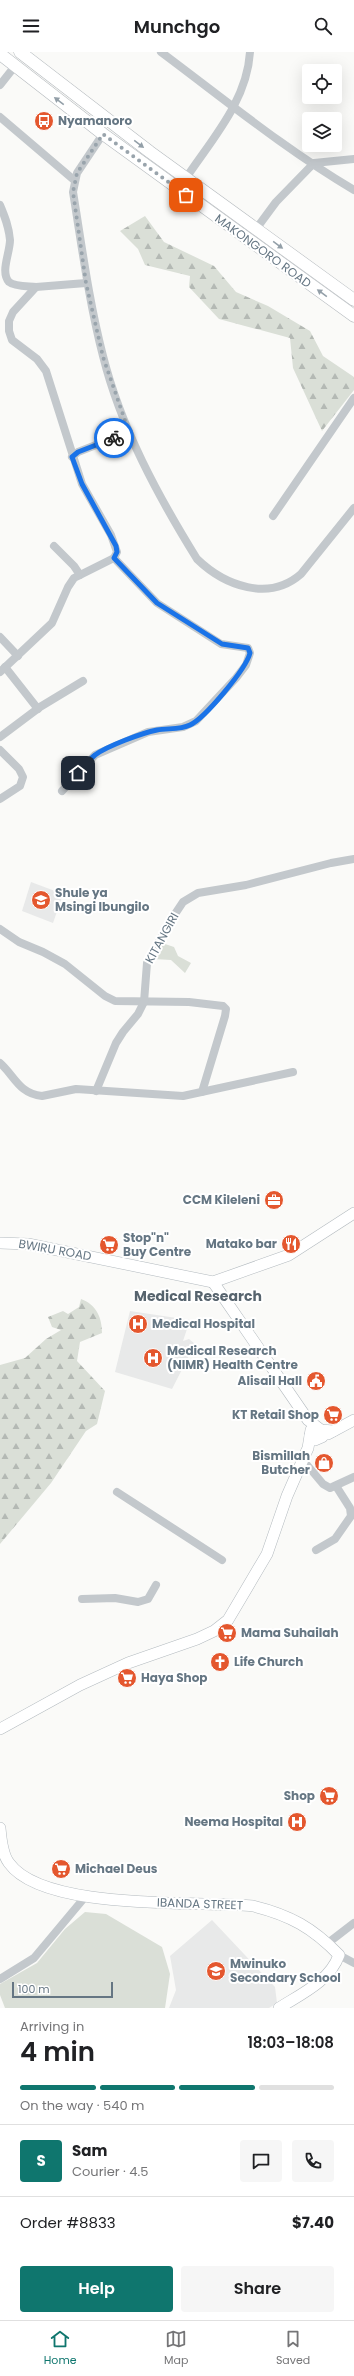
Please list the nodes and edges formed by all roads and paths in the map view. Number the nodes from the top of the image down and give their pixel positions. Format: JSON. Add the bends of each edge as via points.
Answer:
{"nodes":[{"id":1,"x":20,"y":52,"type":"edge"},
{"id":2,"x":161,"y":52,"type":"edge"},
{"id":3,"x":250,"y":52,"type":"edge"},
{"id":4,"x":0,"y":54,"type":"edge"},
{"id":5,"x":15,"y":66,"type":"junction"},
{"id":6,"x":0,"y":85,"type":"edge"},
{"id":7,"x":234,"y":107,"type":"junction"},
{"id":8,"x":0,"y":117,"type":"edge"},
{"id":9,"x":103,"y":134,"type":"junction"},
{"id":10,"x":354,"y":159,"type":"edge"},
{"id":11,"x":314,"y":163,"type":"junction"},
{"id":12,"x":186,"y":178,"type":"junction"},
{"id":13,"x":74,"y":180,"type":"junction"},
{"id":14,"x":354,"y":190,"type":"edge"},
{"id":15,"x":0,"y":205,"type":"edge"},
{"id":16,"x":256,"y":229,"type":"junction"},
{"id":17,"x":86,"y":283,"type":"junction"},
{"id":18,"x":36,"y":287,"type":"junction"},
{"id":19,"x":354,"y":300,"type":"edge"},
{"id":20,"x":354,"y":316,"type":"edge"},
{"id":21,"x":354,"y":398,"type":"edge"},
{"id":22,"x":129,"y":432,"type":"junction"},
{"id":23,"x":72,"y":457,"type":"junction"},
{"id":24,"x":354,"y":508,"type":"edge"},
{"id":25,"x":273,"y":516,"type":"dead end"},
{"id":26,"x":54,"y":546,"type":"dead end"},
{"id":27,"x":114,"y":558,"type":"junction"},
{"id":28,"x":80,"y":575,"type":"junction"},
{"id":29,"x":0,"y":637,"type":"edge"},
{"id":30,"x":18,"y":656,"type":"junction"},
{"id":31,"x":3,"y":670,"type":"edge"},
{"id":32,"x":83,"y":681,"type":"dead end"},
{"id":33,"x":38,"y":709,"type":"junction"},
{"id":34,"x":0,"y":737,"type":"edge"},
{"id":35,"x":0,"y":750,"type":"edge"},
{"id":36,"x":62,"y":791,"type":"dead end"},
{"id":37,"x":0,"y":799,"type":"edge"},
{"id":38,"x":354,"y":859,"type":"edge"},
{"id":39,"x":0,"y":931,"type":"edge"},
{"id":40,"x":144,"y":1002,"type":"junction"},
{"id":41,"x":0,"y":1063,"type":"edge"},
{"id":42,"x":293,"y":1072,"type":"dead end"},
{"id":43,"x":96,"y":1091,"type":"junction"},
{"id":44,"x":202,"y":1092,"type":"junction"},
{"id":45,"x":354,"y":1213,"type":"edge"},
{"id":46,"x":1,"y":1242,"type":"edge"},
{"id":47,"x":213,"y":1282,"type":"junction"},
{"id":48,"x":354,"y":1420,"type":"edge"},
{"id":49,"x":314,"y":1434,"type":"junction"},
{"id":50,"x":302,"y":1459,"type":"junction"},
{"id":51,"x":354,"y":1477,"type":"edge"},
{"id":52,"x":336,"y":1486,"type":"junction"},
{"id":53,"x":117,"y":1492,"type":"dead end"},
{"id":54,"x":316,"y":1550,"type":"dead end"},
{"id":55,"x":222,"y":1560,"type":"dead end"},
{"id":56,"x":156,"y":1585,"type":"dead end"},
{"id":57,"x":82,"y":1599,"type":"dead end"},
{"id":58,"x":0,"y":1729,"type":"edge"},
{"id":59,"x":0,"y":1828,"type":"edge"},
{"id":60,"x":85,"y":1897,"type":"junction"},
{"id":61,"x":354,"y":1923,"type":"edge"},
{"id":62,"x":328,"y":1944,"type":"junction"},
{"id":63,"x":339,"y":1955,"type":"junction"},
{"id":64,"x":354,"y":1963,"type":"edge"},
{"id":65,"x":0,"y":1979,"type":"edge"},
{"id":66,"x":279,"y":2008,"type":"edge"}],
"edges":[{"from":1,"to":12,"type":"main road","name":"MAKONGORO ROAD","one_way":true},
{"from":2,"to":7,"type":"street"},
{"from":3,"to":7,"type":"street","via":[[246,78]]},
{"from":4,"to":5,"type":"main road","name":"MAKONGORO ROAD"},
{"from":5,"to":6,"type":"street"},
{"from":9,"to":5,"type":"main road","name":"MAKONGORO ROAD","one_way":true},
{"from":7,"to":11,"type":"street"},
{"from":7,"to":12,"type":"street"},
{"from":8,"to":13,"type":"street"},
{"from":9,"to":13,"type":"street"},
{"from":20,"to":9,"type":"main road","name":"MAKONGORO ROAD","one_way":true},
{"from":10,"to":11,"type":"street"},
{"from":11,"to":14,"type":"street"},
{"from":11,"to":16,"type":"street","via":[[276,202]]},
{"from":12,"to":16,"type":"main road","name":"MAKONGORO ROAD"},
{"from":13,"to":17,"type":"street","via":[[73,192]]},
{"from":15,"to":18,"type":"street","via":[[8,221],[10,242],[5,276],[13,285]]},
{"from":16,"to":19,"type":"main road","name":"MAKONGORO ROAD","one_way":true},
{"from":17,"to":18,"type":"street"},
{"from":17,"to":22,"type":"street","via":[[103,357]]},
{"from":18,"to":23,"type":"street","via":[[17,306],[9,321],[9,331],[12,340],[29,351],[46,371]]},
{"from":21,"to":25,"type":"street"},
{"from":22,"to":23,"type":"street","via":[[78,452]]},
{"from":22,"to":24,"type":"street","via":[[165,506],[197,559],[240,585],[259,589],[277,587],[295,579]]},
{"from":23,"to":27,"type":"street","via":[[82,484],[116,546]]},
{"from":26,"to":28,"type":"street"},
{"from":27,"to":28,"type":"street"},
{"from":27,"to":36,"type":"street","via":[[157,603],[222,644],[248,648],[250,653],[246,665],[236,678],[196,721],[183,728],[148,732],[95,755]]},
{"from":28,"to":30,"type":"street","via":[[68,587],[52,623]]},
{"from":29,"to":30,"type":"street"},
{"from":30,"to":31,"type":"street"},
{"from":31,"to":33,"type":"street"},
{"from":32,"to":33,"type":"street"},
{"from":33,"to":34,"type":"street"},
{"from":35,"to":37,"type":"street","via":[[23,777],[20,786]]},
{"from":38,"to":40,"type":"street","name":"KITANGIRI","via":[[191,896],[174,914],[147,963]]},
{"from":39,"to":40,"type":"street","via":[[59,961],[114,1001]]},
{"from":40,"to":43,"type":"street","name":"KITANGIRI","via":[[116,1043]]},
{"from":40,"to":44,"type":"street","via":[[189,1002],[219,1005],[226,1009]]},
{"from":41,"to":43,"type":"street","via":[[13,1081],[37,1095],[67,1090]]},
{"from":42,"to":44,"type":"street"},
{"from":43,"to":44,"type":"street","via":[[163,1096],[183,1096]]},
{"from":45,"to":47,"type":"street","via":[[289,1255]]},
{"from":46,"to":47,"type":"street","name":"BWIRU ROAD","via":[[55,1249]]},
{"from":47,"to":49,"type":"street"},
{"from":48,"to":49,"type":"street","via":[[334,1431]]},
{"from":49,"to":50,"type":"street"},
{"from":50,"to":52,"type":"street","via":[[323,1484],[330,1488]]},
{"from":50,"to":58,"type":"street","via":[[267,1554],[228,1620],[214,1631],[197,1639],[134,1661],[80,1685]]},
{"from":51,"to":52,"type":"street"},
{"from":52,"to":54,"type":"street","via":[[350,1508],[351,1516],[335,1539]]},
{"from":53,"to":55,"type":"street"},
{"from":56,"to":57,"type":"street","via":[[148,1599],[138,1602],[115,1598]]},
{"from":59,"to":60,"type":"street","name":"IBANDA STREET","via":[[8,1863],[24,1876],[48,1888]]},
{"from":60,"to":62,"type":"street","name":"IBANDA STREET","via":[[253,1906],[296,1921],[318,1934]]},
{"from":60,"to":65,"type":"street","via":[[34,1958]]},
{"from":61,"to":62,"type":"street"},
{"from":62,"to":63,"type":"street","name":"IBANDA STREET"},
{"from":63,"to":64,"type":"street"},
{"from":63,"to":66,"type":"street","via":[[335,1968],[324,1978]]}]}
